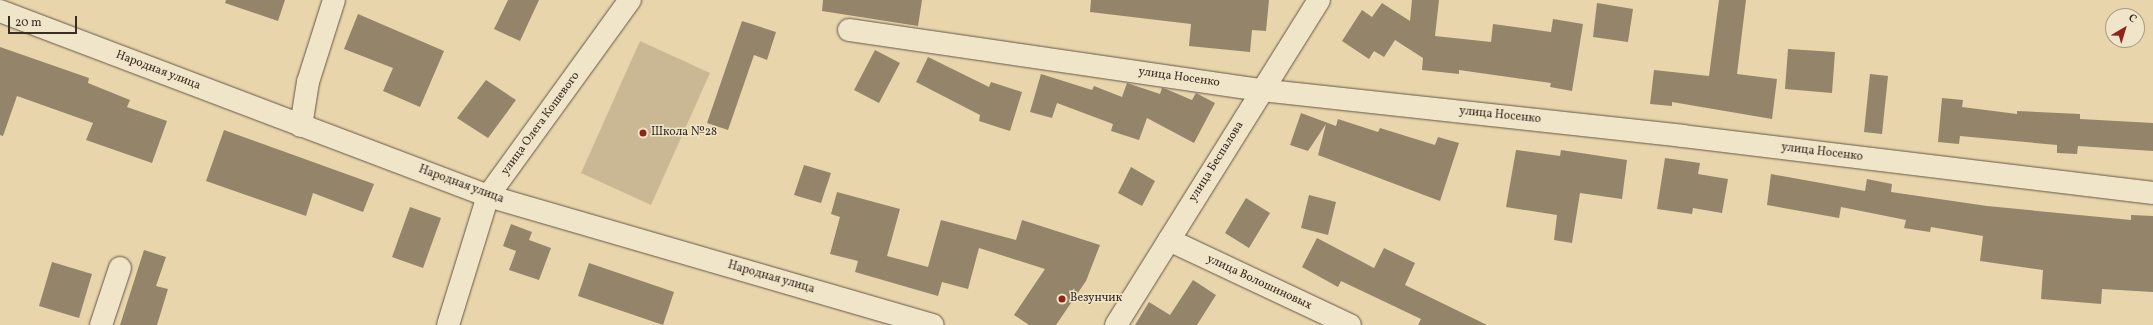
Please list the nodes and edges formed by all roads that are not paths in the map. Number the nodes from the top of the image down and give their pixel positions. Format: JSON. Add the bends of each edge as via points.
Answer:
{"nodes":[{"id":1,"x":334,"y":0,"type":"edge"},
{"id":2,"x":630,"y":0,"type":"edge"},
{"id":3,"x":1319,"y":0,"type":"edge"},
{"id":4,"x":0,"y":11,"type":"edge"},
{"id":5,"x":849,"y":30,"type":"dead end"},
{"id":6,"x":1261,"y":90,"type":"junction"},
{"id":7,"x":301,"y":126,"type":"junction"},
{"id":8,"x":2153,"y":193,"type":"edge"},
{"id":9,"x":488,"y":196,"type":"junction"},
{"id":10,"x":1169,"y":240,"type":"junction"},
{"id":11,"x":120,"y":268,"type":"dead end"},
{"id":12,"x":100,"y":325,"type":"edge"},
{"id":13,"x":448,"y":325,"type":"edge"},
{"id":14,"x":933,"y":325,"type":"edge"},
{"id":15,"x":1116,"y":325,"type":"edge"},
{"id":16,"x":1350,"y":325,"type":"edge"}],
"edges":[{"from":1,"to":7,"type":"street","via":[[308,82]]},
{"from":2,"to":9,"type":"street","name":"улица Олега Кошевого"},
{"from":3,"to":6,"type":"street","name":"улица Беспалова"},
{"from":4,"to":7,"type":"street","name":"Народная улица"},
{"from":5,"to":6,"type":"street","name":"улица Носенко"},
{"from":6,"to":8,"type":"street","name":"улица Носенко","via":[[1682,136]]},
{"from":6,"to":10,"type":"street","name":"улица Беспалова"},
{"from":7,"to":9,"type":"street","name":"Народная улица"},
{"from":9,"to":13,"type":"street","name":"улица Олега Кошевого"},
{"from":9,"to":14,"type":"street","name":"Народная улица"},
{"from":10,"to":15,"type":"street","name":"улица Беспалова"},
{"from":10,"to":16,"type":"street","name":"улица Волошиновых"},
{"from":11,"to":12,"type":"street"}]}
